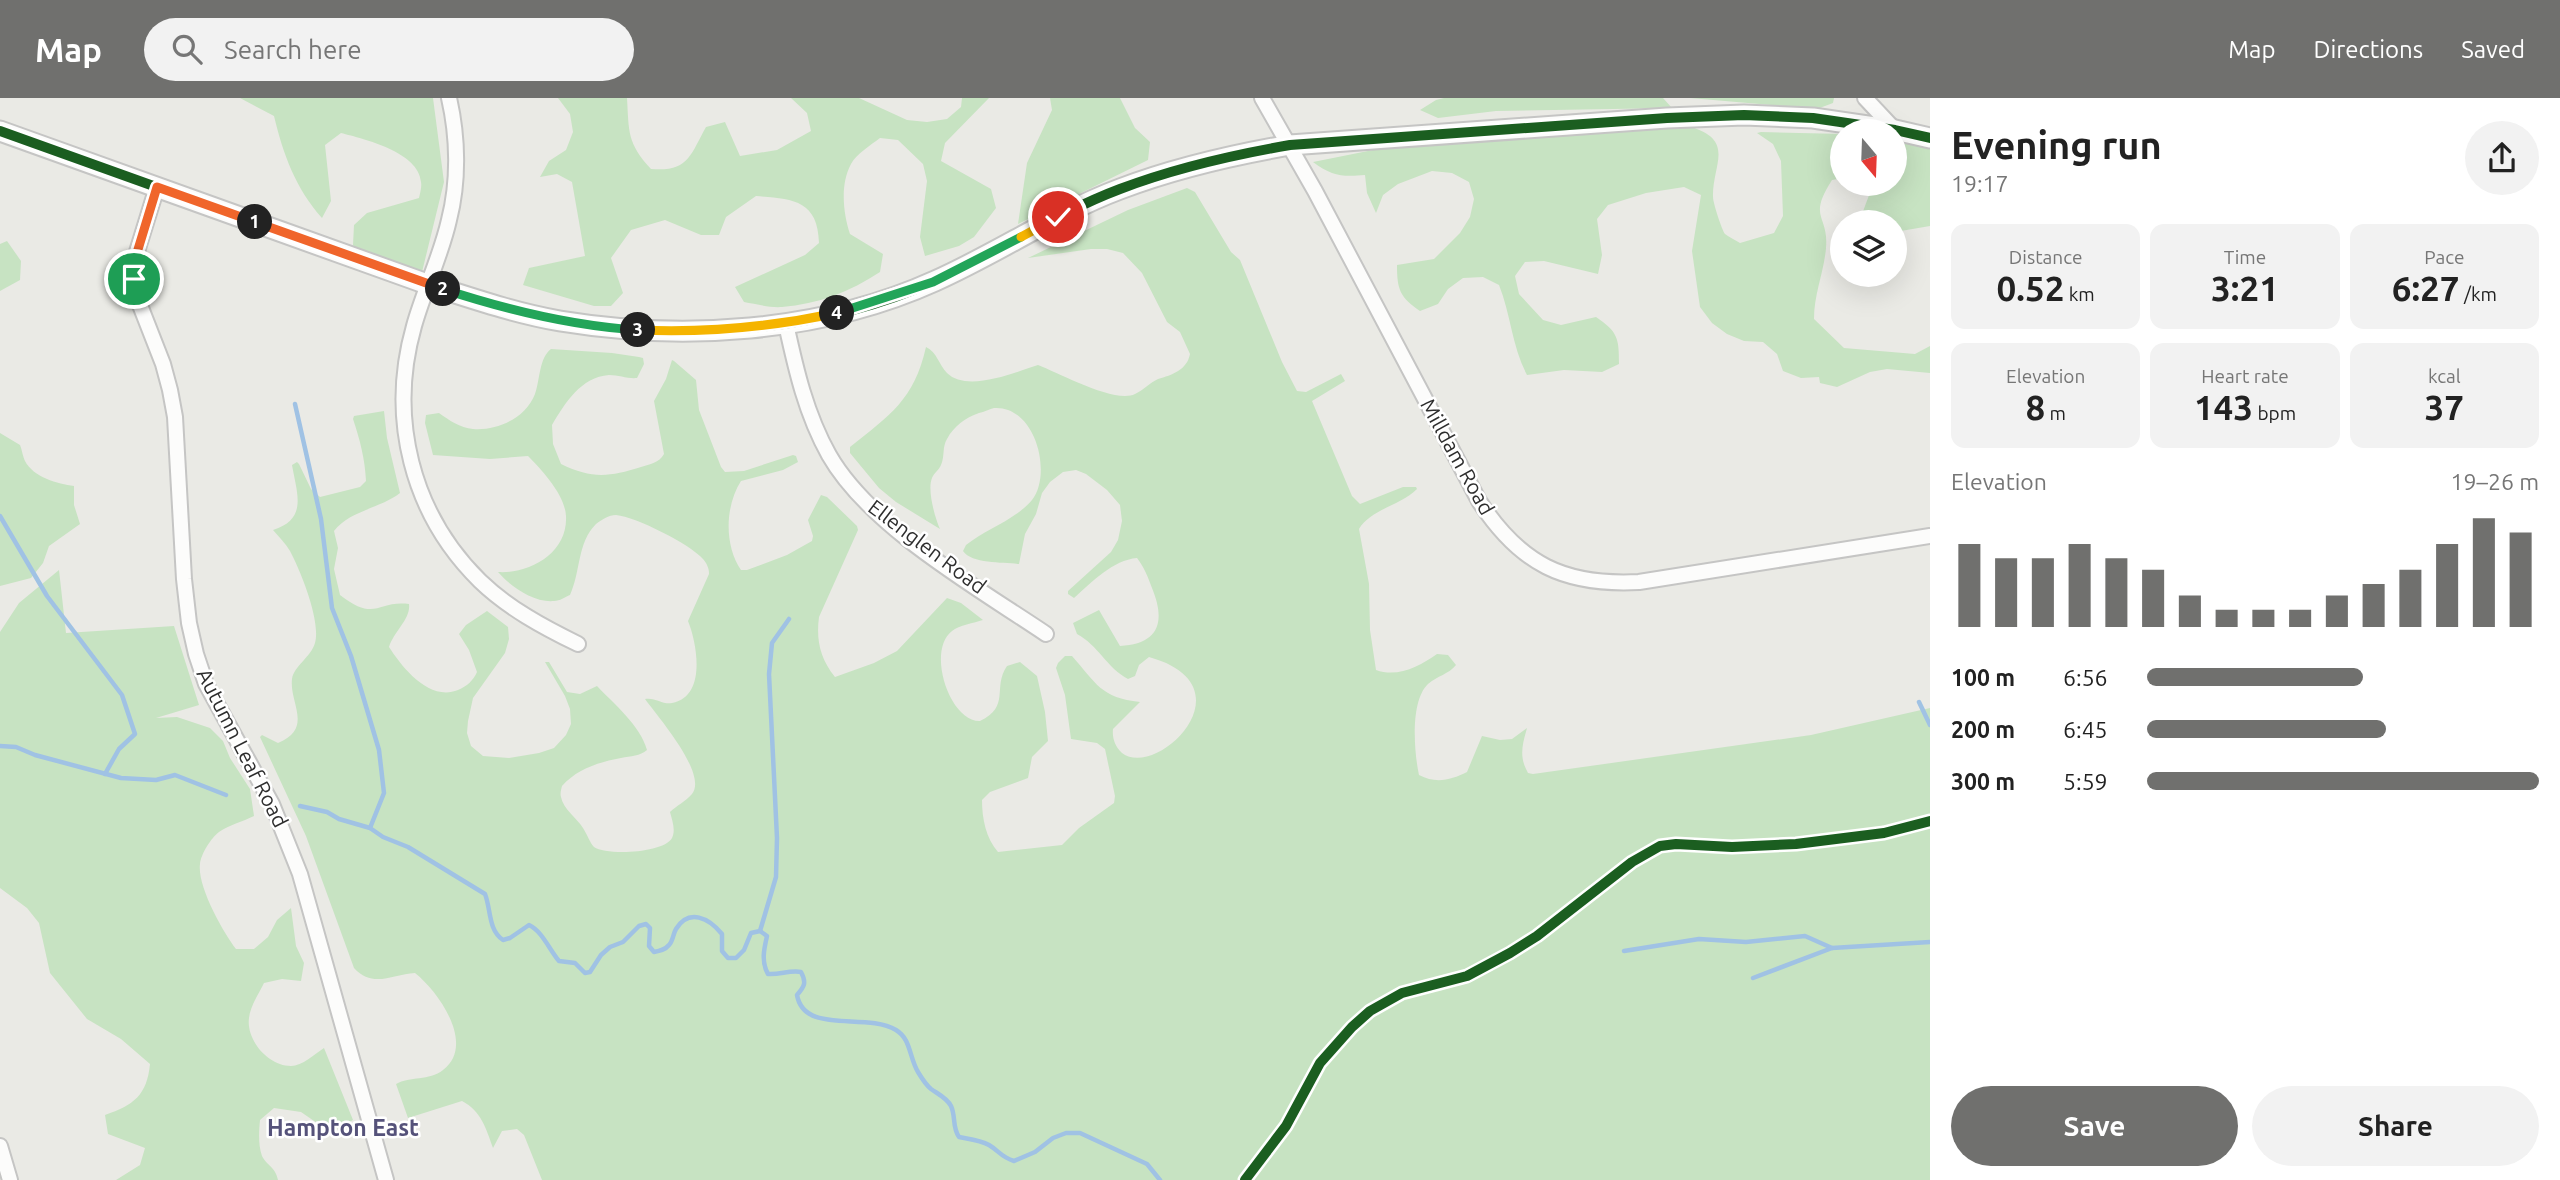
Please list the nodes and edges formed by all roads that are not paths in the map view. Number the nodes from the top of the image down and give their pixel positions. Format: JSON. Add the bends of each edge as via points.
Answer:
{"nodes":[{"id":1,"x":449,"y":98,"type":"edge"},
{"id":2,"x":1262,"y":98,"type":"edge"},
{"id":3,"x":1865,"y":98,"type":"edge"},
{"id":4,"x":1885,"y":119,"type":"edge"},
{"id":5,"x":1830,"y":120,"type":"edge"},
{"id":6,"x":0,"y":131,"type":"edge"},
{"id":7,"x":1908,"y":133,"type":"edge"},
{"id":8,"x":1930,"y":138,"type":"edge"},
{"id":9,"x":1290,"y":145,"type":"junction"},
{"id":10,"x":157,"y":187,"type":"junction"},
{"id":11,"x":427,"y":284,"type":"junction"},
{"id":12,"x":786,"y":324,"type":"junction"},
{"id":13,"x":1930,"y":536,"type":"edge"},
{"id":14,"x":1046,"y":634,"type":"dead end"},
{"id":15,"x":578,"y":644,"type":"dead end"},
{"id":16,"x":0,"y":1146,"type":"edge"},
{"id":17,"x":10,"y":1180,"type":"edge"},
{"id":18,"x":386,"y":1180,"type":"edge"}],
"edges":[{"from":1,"to":11,"type":"street","via":[[456,144],[455,182],[450,219]]},
{"from":2,"to":9,"type":"street","name":"Milldam Road"},
{"from":3,"to":4,"type":"street"},
{"from":5,"to":9,"type":"street","via":[[1744,115],[1667,118]]},
{"from":6,"to":10,"type":"street"},
{"from":7,"to":8,"type":"street"},
{"from":9,"to":12,"type":"street","via":[[1231,156],[1119,189],[933,282]]},
{"from":9,"to":13,"type":"street","name":"Milldam Road","via":[[1479,501],[1495,526],[1537,564],[1611,584]]},
{"from":10,"to":11,"type":"street"},
{"from":10,"to":18,"type":"street","name":"Autumn Leaf Road","via":[[136,256],[134,279],[173,403],[184,579],[195,654],[206,684],[272,804],[300,874]]},
{"from":11,"to":12,"type":"street","via":[[496,306],[615,328],[674,332]]},
{"from":11,"to":15,"type":"street","via":[[402,381],[402,416],[424,502],[449,545],[480,581],[515,609]]},
{"from":12,"to":14,"type":"street","name":"Ellenglen Road","via":[[810,415],[851,486],[912,542]]},
{"from":16,"to":17,"type":"street"}]}
